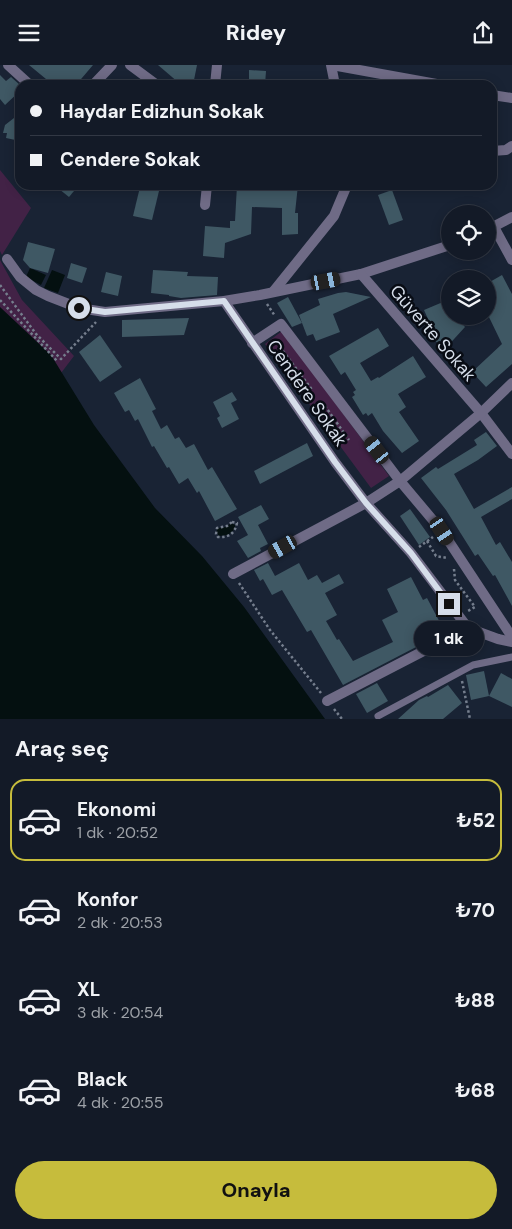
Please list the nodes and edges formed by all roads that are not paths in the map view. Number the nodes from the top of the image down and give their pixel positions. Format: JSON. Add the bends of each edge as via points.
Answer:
{"nodes":[{"id":1,"x":8,"y":65,"type":"edge"},
{"id":2,"x":112,"y":65,"type":"edge"},
{"id":3,"x":130,"y":65,"type":"edge"},
{"id":4,"x":217,"y":65,"type":"edge"},
{"id":5,"x":331,"y":65,"type":"edge"},
{"id":6,"x":24,"y":80,"type":"edge"},
{"id":7,"x":98,"y":80,"type":"edge"},
{"id":8,"x":150,"y":80,"type":"edge"},
{"id":9,"x":216,"y":80,"type":"edge"},
{"id":10,"x":334,"y":80,"type":"edge"},
{"id":11,"x":414,"y":80,"type":"edge"},
{"id":12,"x":497,"y":96,"type":"edge"},
{"id":13,"x":512,"y":98,"type":"edge"},
{"id":14,"x":512,"y":146,"type":"edge"},
{"id":15,"x":497,"y":151,"type":"edge"},
{"id":16,"x":206,"y":190,"type":"edge"},
{"id":17,"x":345,"y":190,"type":"edge"},
{"id":18,"x":205,"y":205,"type":"dead end"},
{"id":19,"x":512,"y":217,"type":"edge"},
{"id":20,"x":496,"y":225,"type":"edge"},
{"id":21,"x":496,"y":236,"type":"edge"},
{"id":22,"x":441,"y":248,"type":"edge"},
{"id":23,"x":7,"y":259,"type":"dead end"},
{"id":24,"x":512,"y":260,"type":"edge"},
{"id":25,"x":361,"y":274,"type":"junction"},
{"id":26,"x":273,"y":291,"type":"junction"},
{"id":27,"x":224,"y":301,"type":"junction"},
{"id":28,"x":252,"y":343,"type":"junction"},
{"id":29,"x":512,"y":383,"type":"edge"},
{"id":30,"x":481,"y":413,"type":"junction"},
{"id":31,"x":512,"y":454,"type":"edge"},
{"id":32,"x":400,"y":481,"type":"junction"},
{"id":33,"x":366,"y":503,"type":"junction"},
{"id":34,"x":233,"y":574,"type":"road end"},
{"id":35,"x":468,"y":628,"type":"junction"},
{"id":36,"x":512,"y":637,"type":"edge"},
{"id":37,"x":512,"y":642,"type":"edge"},
{"id":38,"x":512,"y":657,"type":"edge"},
{"id":39,"x":327,"y":701,"type":"road end"},
{"id":40,"x":378,"y":716,"type":"dead end"}],
"edges":[{"from":1,"to":6,"type":"street"},
{"from":2,"to":7,"type":"street"},
{"from":3,"to":8,"type":"street"},
{"from":4,"to":9,"type":"street"},
{"from":5,"to":10,"type":"street"},
{"from":5,"to":11,"type":"street"},
{"from":12,"to":13,"type":"street"},
{"from":14,"to":15,"type":"street"},
{"from":16,"to":18,"type":"street"},
{"from":17,"to":26,"type":"street","via":[[334,216]]},
{"from":19,"to":20,"type":"street"},
{"from":21,"to":24,"type":"street"},
{"from":22,"to":25,"type":"street"},
{"from":23,"to":27,"type":"street","via":[[20,277],[36,290],[79,308],[105,312]]},
{"from":25,"to":26,"type":"street"},
{"from":25,"to":30,"type":"street","name":"Güverte Sokak"},
{"from":26,"to":27,"type":"street"},
{"from":27,"to":28,"type":"street","name":"Cendere Sokak"},
{"from":28,"to":32,"type":"street","via":[[281,324]]},
{"from":28,"to":33,"type":"street","name":"Cendere Sokak"},
{"from":29,"to":30,"type":"street"},
{"from":30,"to":31,"type":"street","name":"Güverte Sokak"},
{"from":30,"to":32,"type":"street"},
{"from":32,"to":33,"type":"street"},
{"from":32,"to":36,"type":"street","via":[[442,531]]},
{"from":33,"to":34,"type":"street"},
{"from":33,"to":35,"type":"street","name":"Cendere Sokak","via":[[411,553]]},
{"from":35,"to":37,"type":"street"},
{"from":35,"to":39,"type":"street"},
{"from":38,"to":40,"type":"lane","via":[[474,665]]}]}
